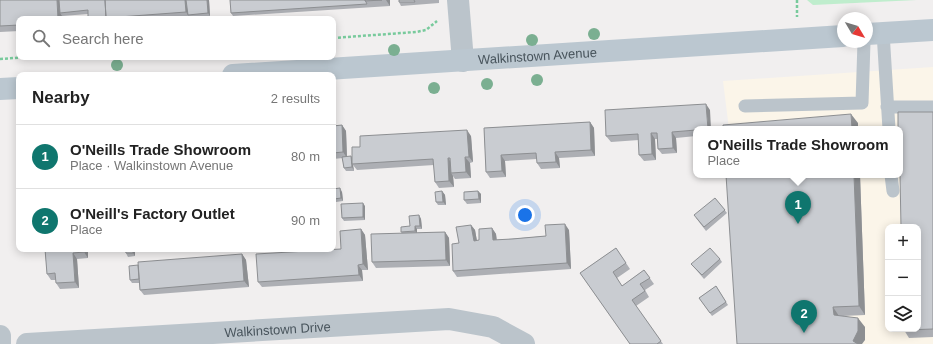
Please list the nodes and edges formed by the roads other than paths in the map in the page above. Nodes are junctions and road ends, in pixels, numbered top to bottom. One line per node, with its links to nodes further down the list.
1 (458, 0): 7 (street)
2 (933, 30): 4 (main road)
3 (837, 36): 7 (main road, Walkinstown Avenue)
4 (873, 36)
5 (873, 45): 12 (lane)
6 (869, 48): 11 (lane)
7 (463, 61): 8 (main road, Walkinstown Avenue)
8 (282, 72)
9 (16, 88): 10 (main road)
10 (0, 89)
11 (745, 106)
12 (887, 107): 13 (lane); 14 (lane)
13 (933, 107)
14 (888, 126)
15 (892, 178): 16 (lane)
16 (892, 191)
17 (0, 336): 19 (street)
18 (55, 343): 20 (street, Walkinstown Drive); 21 (street, Walkinstown Drive)
19 (0, 344)
20 (27, 344)
21 (524, 344)

